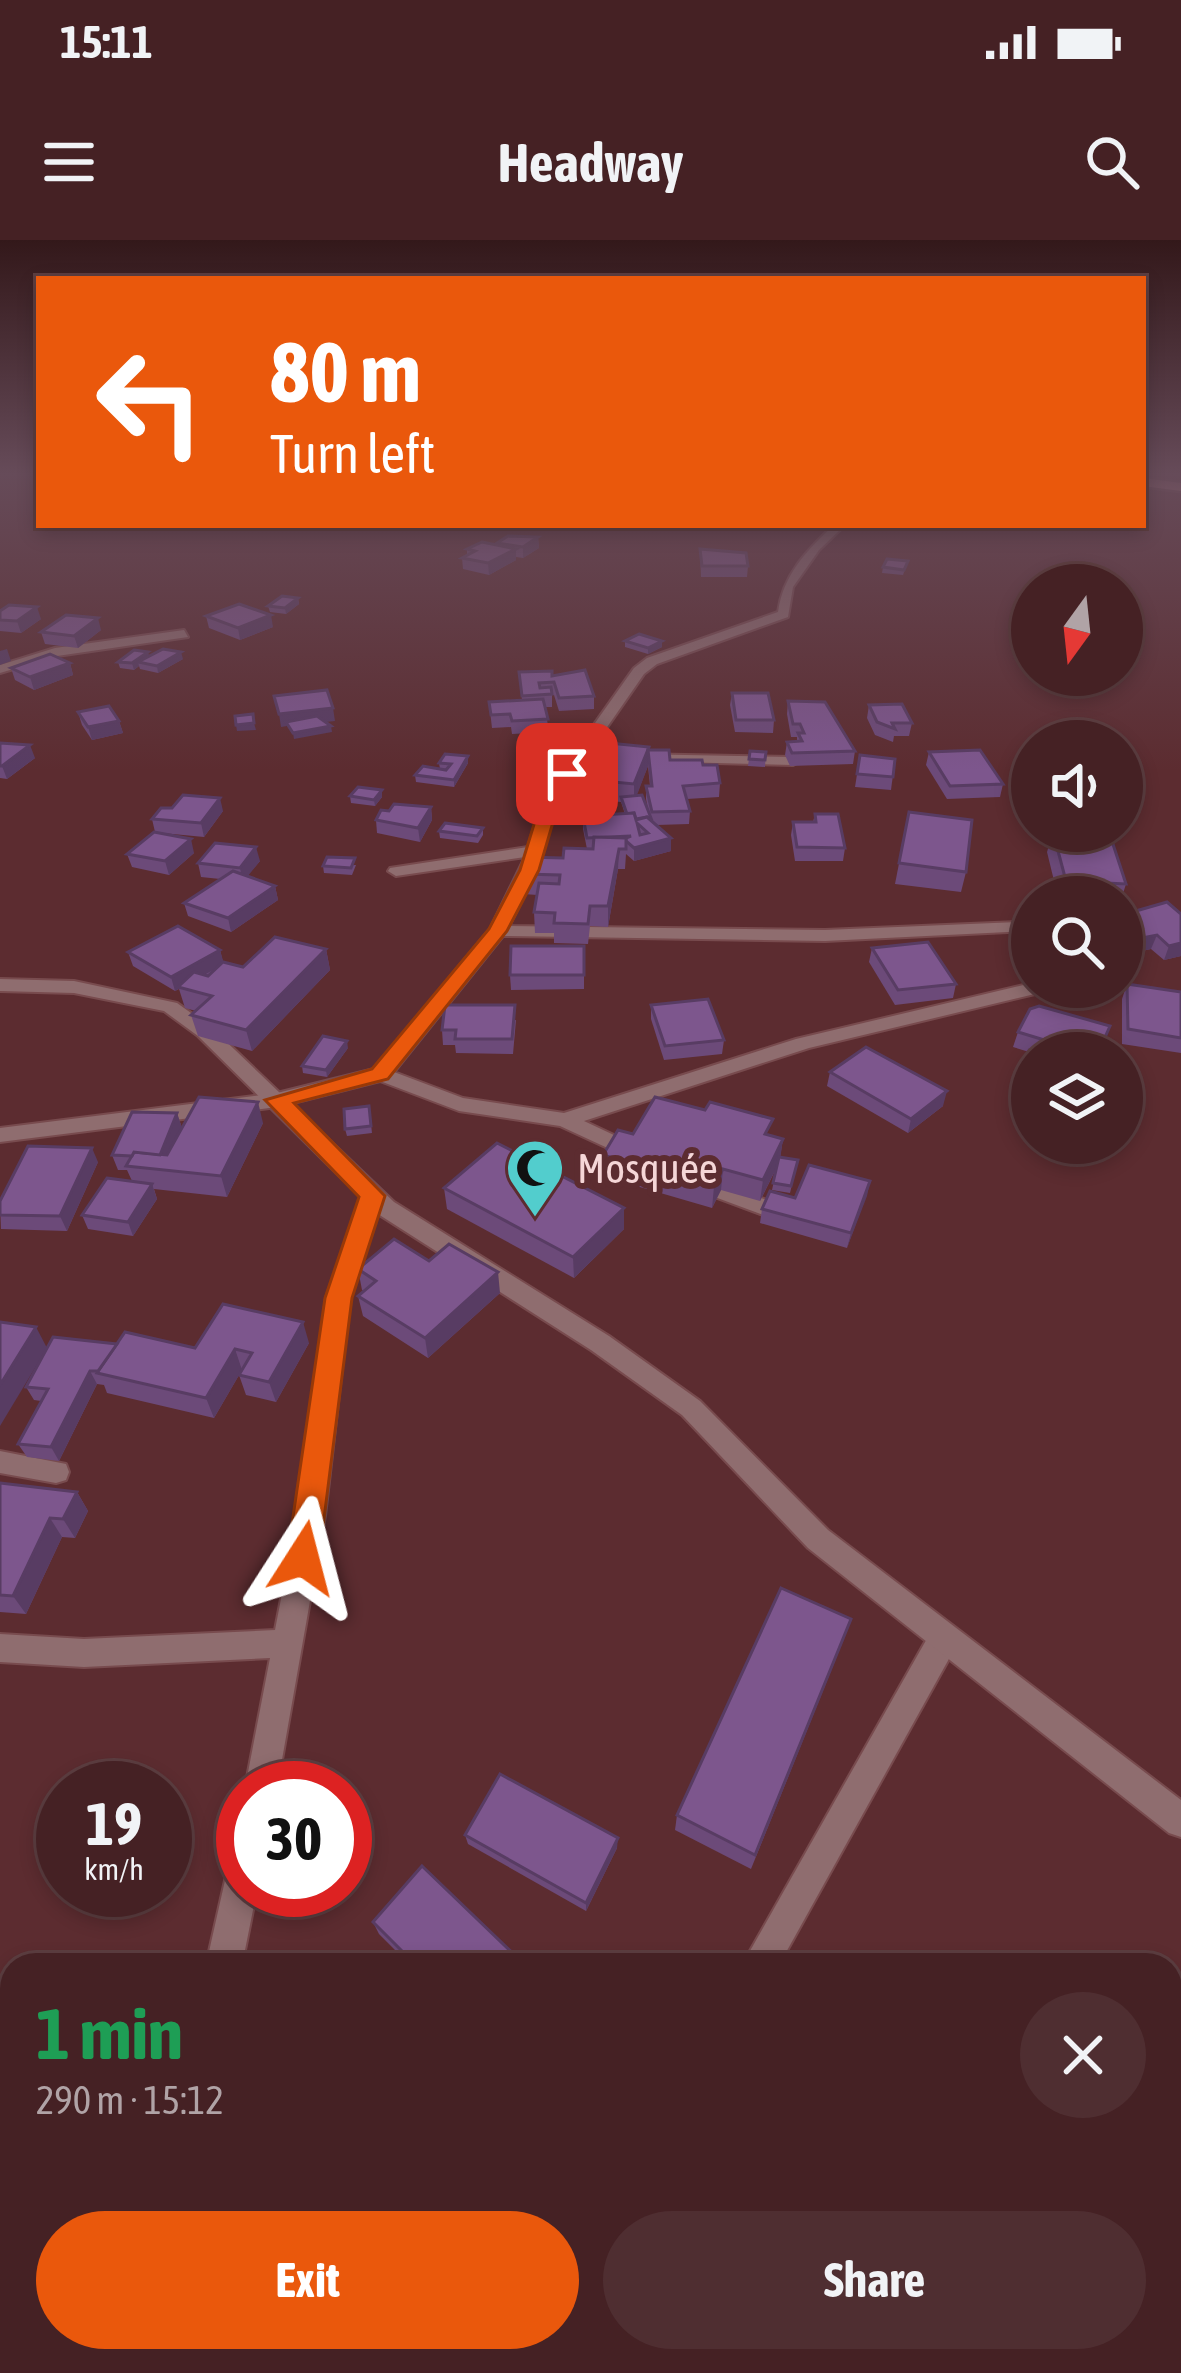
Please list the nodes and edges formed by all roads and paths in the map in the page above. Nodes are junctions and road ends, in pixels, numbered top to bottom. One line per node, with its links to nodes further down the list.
1 (798, 572): 6 (street)
2 (184, 634): 3 (street)
3 (0, 669)
4 (621, 756): 5 (street)
5 (793, 761)
6 (535, 850): 7 (street); 9 (street)
7 (395, 871)
8 (1011, 928): 9 (street)
9 (497, 931): 12 (street)
10 (0, 986): 13 (street)
11 (1011, 993): 14 (street)
12 (380, 1074): 13 (street); 14 (street)
13 (277, 1100): 15 (street); 16 (street)
14 (565, 1120): 17 (street)
15 (0, 1135)
16 (373, 1196): 20 (street); 21 (street)
17 (823, 1226)
18 (0, 1462): 19 (street)
19 (56, 1472)
20 (944, 1638): 24 (street); 27 (street)
21 (288, 1642): 22 (street); 23 (street)
22 (0, 1648)
23 (266, 1761)
24 (1181, 1821)
25 (234, 1917): 26 (street)
26 (227, 1953)
27 (767, 1953)

